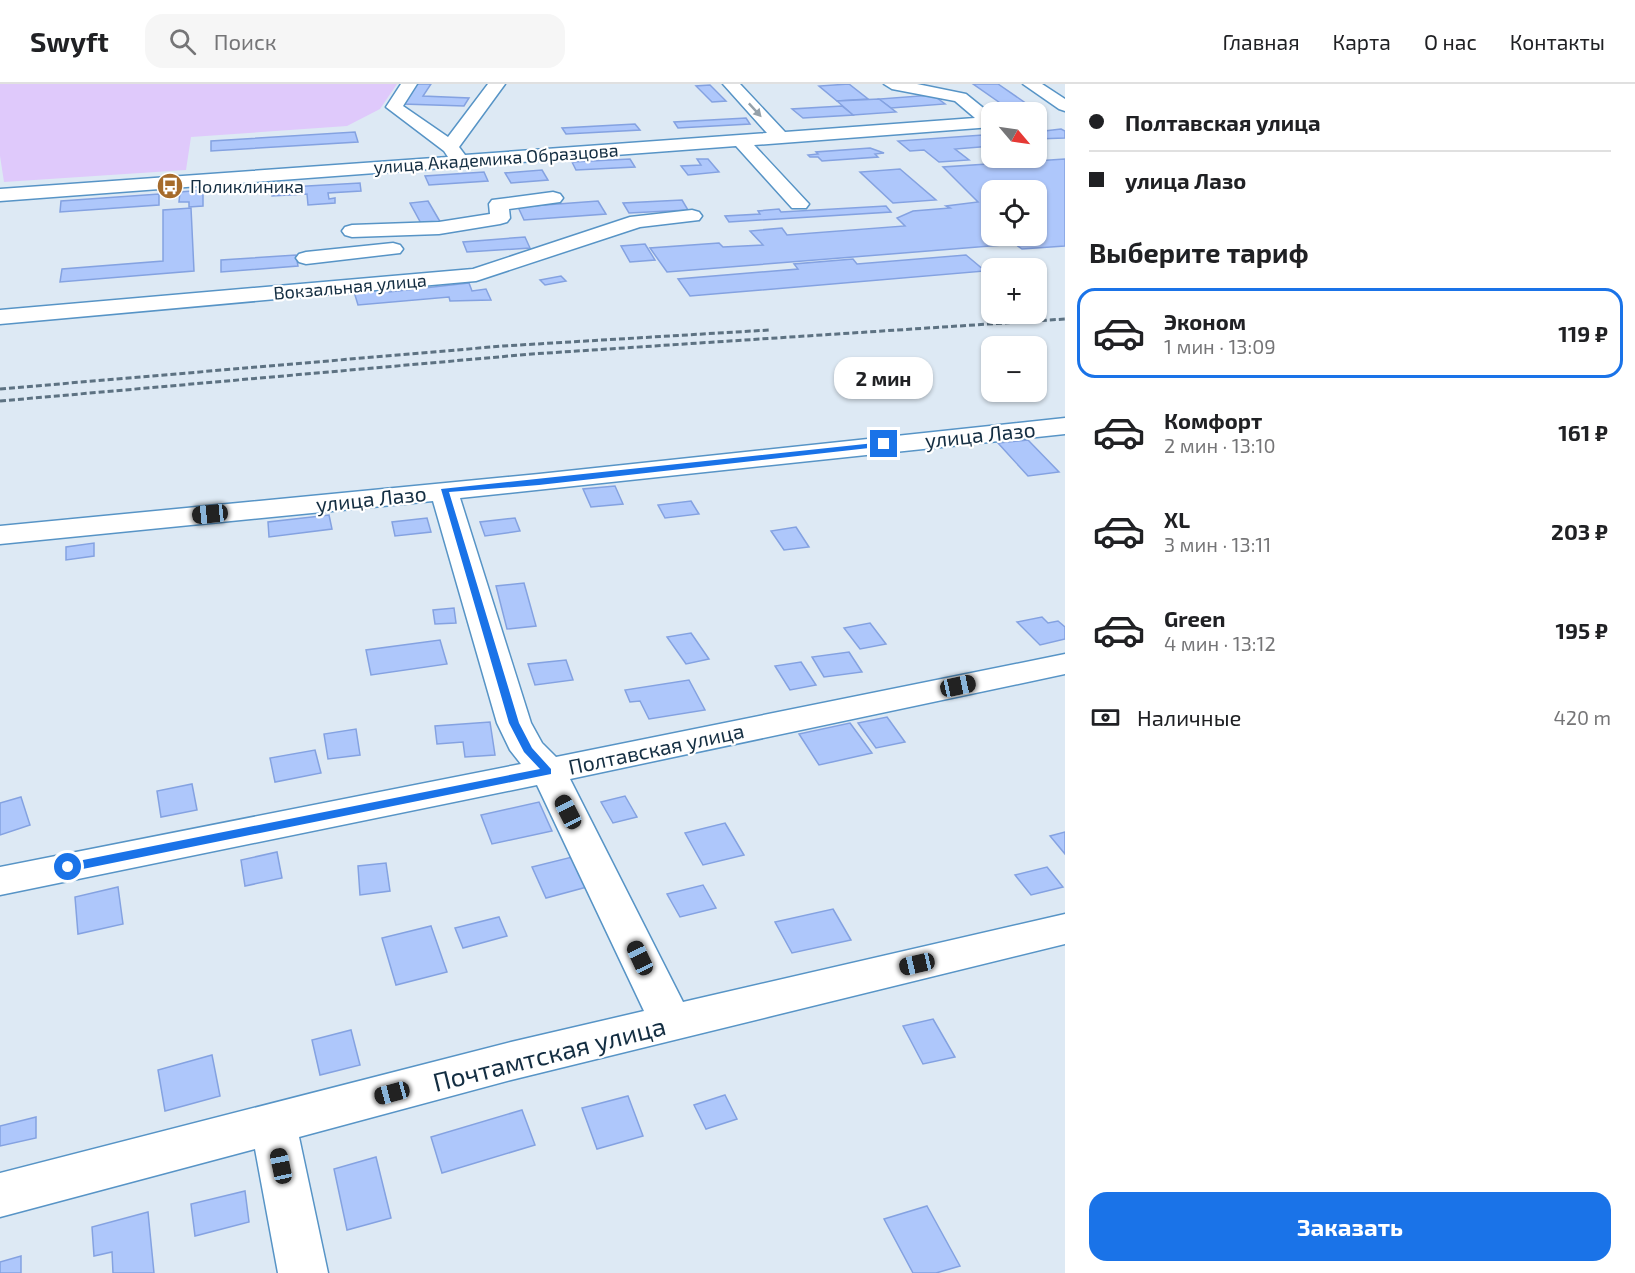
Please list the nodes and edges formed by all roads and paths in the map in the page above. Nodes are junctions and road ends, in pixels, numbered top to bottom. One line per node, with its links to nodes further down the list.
1 (409, 84): 13 (street)
2 (497, 84): 13 (street)
3 (731, 84): 11 (street, one-way to 11)
4 (892, 84): 8 (street)
5 (961, 84): 7 (street)
6 (1030, 84): 9 (street)
7 (981, 105)
8 (981, 111)
9 (1062, 114)
10 (981, 120): 11 (street, улица Академика Образцова)
11 (780, 137): 12 (street, улица Академика Образцова)
12 (740, 140): 13 (street, улица Академика Образцова); 16 (street)
13 (455, 154): 14 (street, улица Академика Образцова)
14 (0, 195)
15 (553, 198): 18 (street)
16 (799, 204)
17 (692, 216): 22 (street, Вокзальная улица)
18 (439, 228): 19 (street); 21 (street)
19 (352, 231)
20 (451, 255): 22 (street)
21 (306, 258)
22 (460, 276): 23 (street, Вокзальная улица)
23 (0, 317)
24 (1065, 426): 25 (street, улица Лазо)
25 (444, 490): 26 (street, улица Лазо); 28 (street)
26 (0, 535)
27 (1065, 664): 28 (street, Полтавская улица)
28 (548, 771): 29 (street, Полтавская улица); 31 (street)
29 (0, 881)
30 (1060, 937): 31 (street, Почтамтская улица)
31 (671, 1022): 32 (street, Почтамтская улица)
32 (273, 1124): 33 (street, Почтамтская улица); 34 (street)
33 (0, 1195)
34 (303, 1273)

